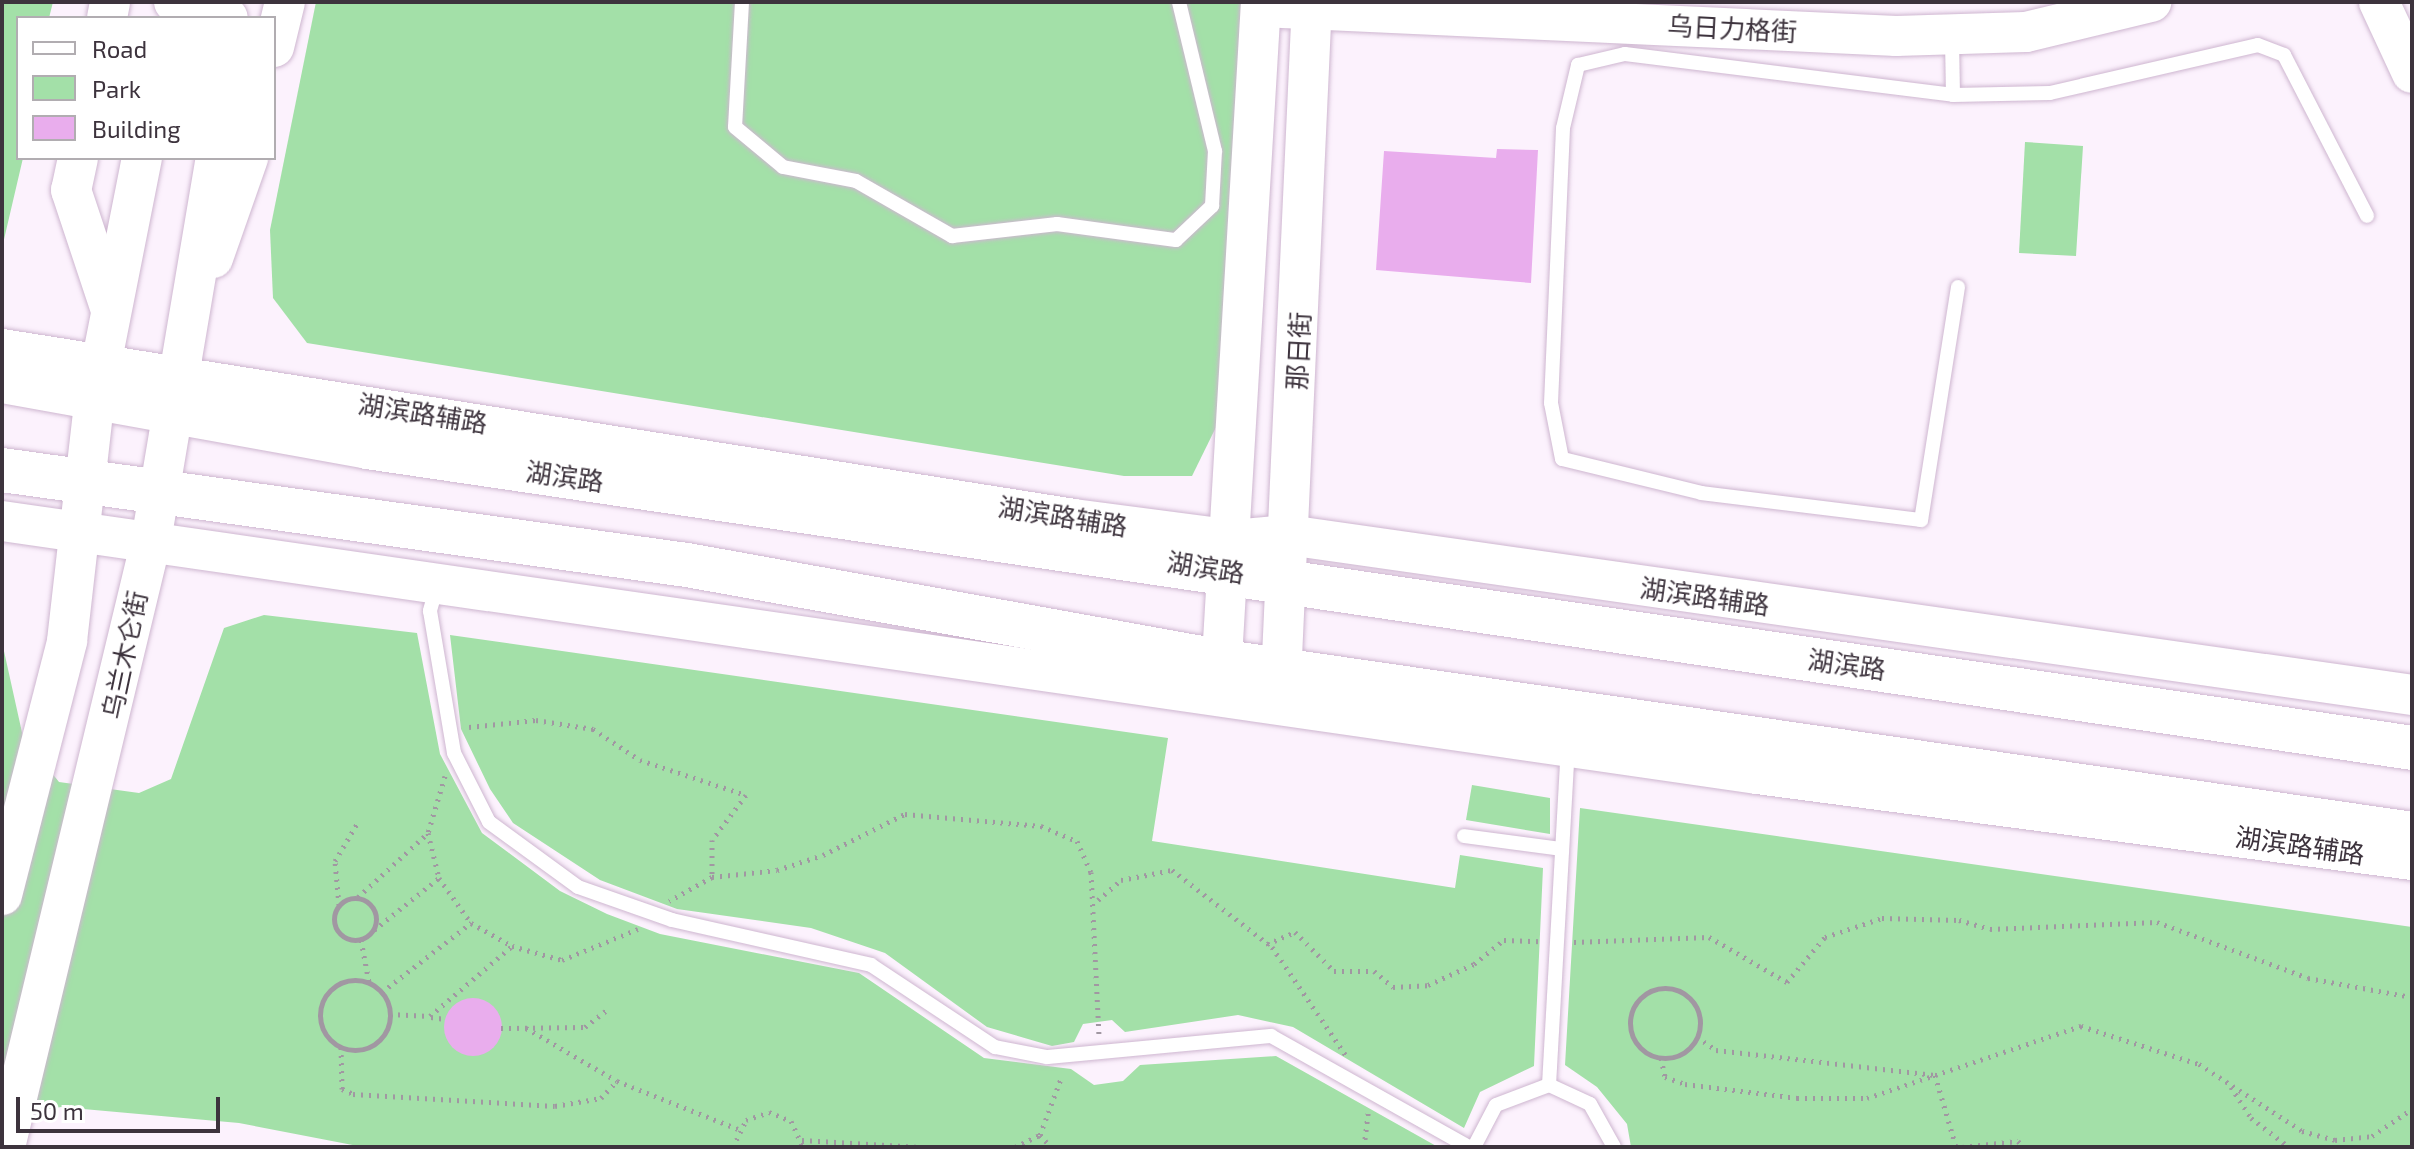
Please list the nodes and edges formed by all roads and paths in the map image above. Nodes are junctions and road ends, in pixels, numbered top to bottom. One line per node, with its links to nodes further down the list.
1 (742, 2): 2 (lane)
2 (1179, 2)
3 (2151, 2): 9 (street, 乌日力格街)
4 (2379, 2): 10 (street)
5 (1261, 4): 7 (street, 乌日力格街); 31 (street)
6 (176, 6): 8 (street)
7 (1312, 6): 9 (street, 乌日力格街); 29 (street, 那日街)
8 (219, 16)
9 (1952, 34): 11 (lane)
10 (2412, 73)
11 (1953, 95): 16 (lane); 17 (lane)
12 (78, 160): 19 (street)
13 (142, 160): 19 (street)
14 (216, 160): 18 (street, 乌兰木仑街)
15 (248, 160): 18 (street)
16 (2367, 216)
17 (1958, 287)
18 (194, 298): 23 (street, 乌兰木仑街)
19 (110, 307): 21 (street)
20 (2, 349): 21 (street)
21 (98, 378): 22 (main road, 湖滨路); 23 (main road, 湖滨路); 25 (street)
22 (2, 381)
23 (181, 392): 26 (street, 乌兰木仑街); 31 (main road, 湖滨路)
24 (2, 470): 25 (main road)
25 (87, 481): 26 (main road); 28 (street)
26 (162, 489): 30 (street, 乌兰木仑街); 34 (main road)
27 (2, 521): 28 (street)
28 (81, 532): 30 (street); 49 (street)
29 (1288, 535): 31 (street, 湖滨路辅路); 32 (street, 那日街); 36 (street, 湖滨路辅路)
30 (151, 541): 33 (street); 83 (street, 乌兰木仑街)
31 (1233, 555): 32 (main road, 湖滨路); 34 (street)
32 (1285, 581): 35 (street, 那日街); 39 (main road, 湖滨路)
33 (439, 582): 34 (street); 37 (lane)
34 (1219, 677): 35 (main road)
35 (1280, 685): 38 (street, 湖滨路辅路); 43 (main road)
36 (2412, 695)
37 (450, 730): 40 (lane); 47 (path)
38 (1568, 744): 45 (lane); 46 (street, 湖滨路辅路)
39 (2412, 748)
40 (454, 753): 42 (path); 53 (lane)
41 (357, 824): 52 (path)
42 (428, 833): 48 (path); 50 (path)
43 (2412, 834)
44 (1464, 836): 45 (lane)
45 (1561, 849): 57 (lane)
46 (2412, 860)
47 (712, 877): 51 (path); 53 (path)
48 (439, 878): 54 (path); 55 (path)
49 (2, 895)
50 (357, 898): 52 (path); 55 (path)
51 (1098, 900): 58 (path); 71 (path)
52 (339, 905): 56 (path)
53 (653, 913): 59 (path); 72 (lane)
54 (471, 923): 59 (path); 61 (path)
55 (373, 931): 56 (path)
56 (361, 940): 60 (path)
57 (1557, 941): 58 (path); 62 (path); 77 (lane)
58 (1267, 944): 78 (path)
59 (512, 946): 65 (path)
60 (369, 982): 61 (path); 70 (path)
61 (382, 992): 64 (path)
62 (2412, 997)
63 (609, 1008): 68 (path)
64 (390, 1014): 65 (path); 70 (path)
65 (430, 1016): 66 (path)
66 (445, 1019)
67 (501, 1028): 68 (path)
68 (526, 1028): 75 (path)
69 (1697, 1037): 73 (path); 73 (path); 74 (path)
70 (341, 1047): 75 (path)
71 (1099, 1052): 72 (lane); 78 (lane)
72 (1066, 1055): 81 (path)
73 (1661, 1058): 74 (path)
74 (1935, 1075): 76 (path); 91 (path)
75 (617, 1081): 80 (path)
76 (2228, 1083): 79 (path); 93 (path)
77 (1549, 1085): 89 (lane); 90 (lane)
78 (1364, 1086): 88 (path); 89 (lane)
79 (2412, 1109)
80 (738, 1129): 82 (path); 84 (path)
81 (1040, 1135): 86 (path); 87 (path)
82 (802, 1144): 85 (path)
83 (5, 1147)
84 (733, 1147)
85 (921, 1147)
86 (1015, 1147)
87 (1051, 1147)
88 (1364, 1147)
89 (1472, 1147)
90 (1614, 1147)
91 (1959, 1147): 92 (path)
92 (2024, 1147)
93 (2289, 1147)

